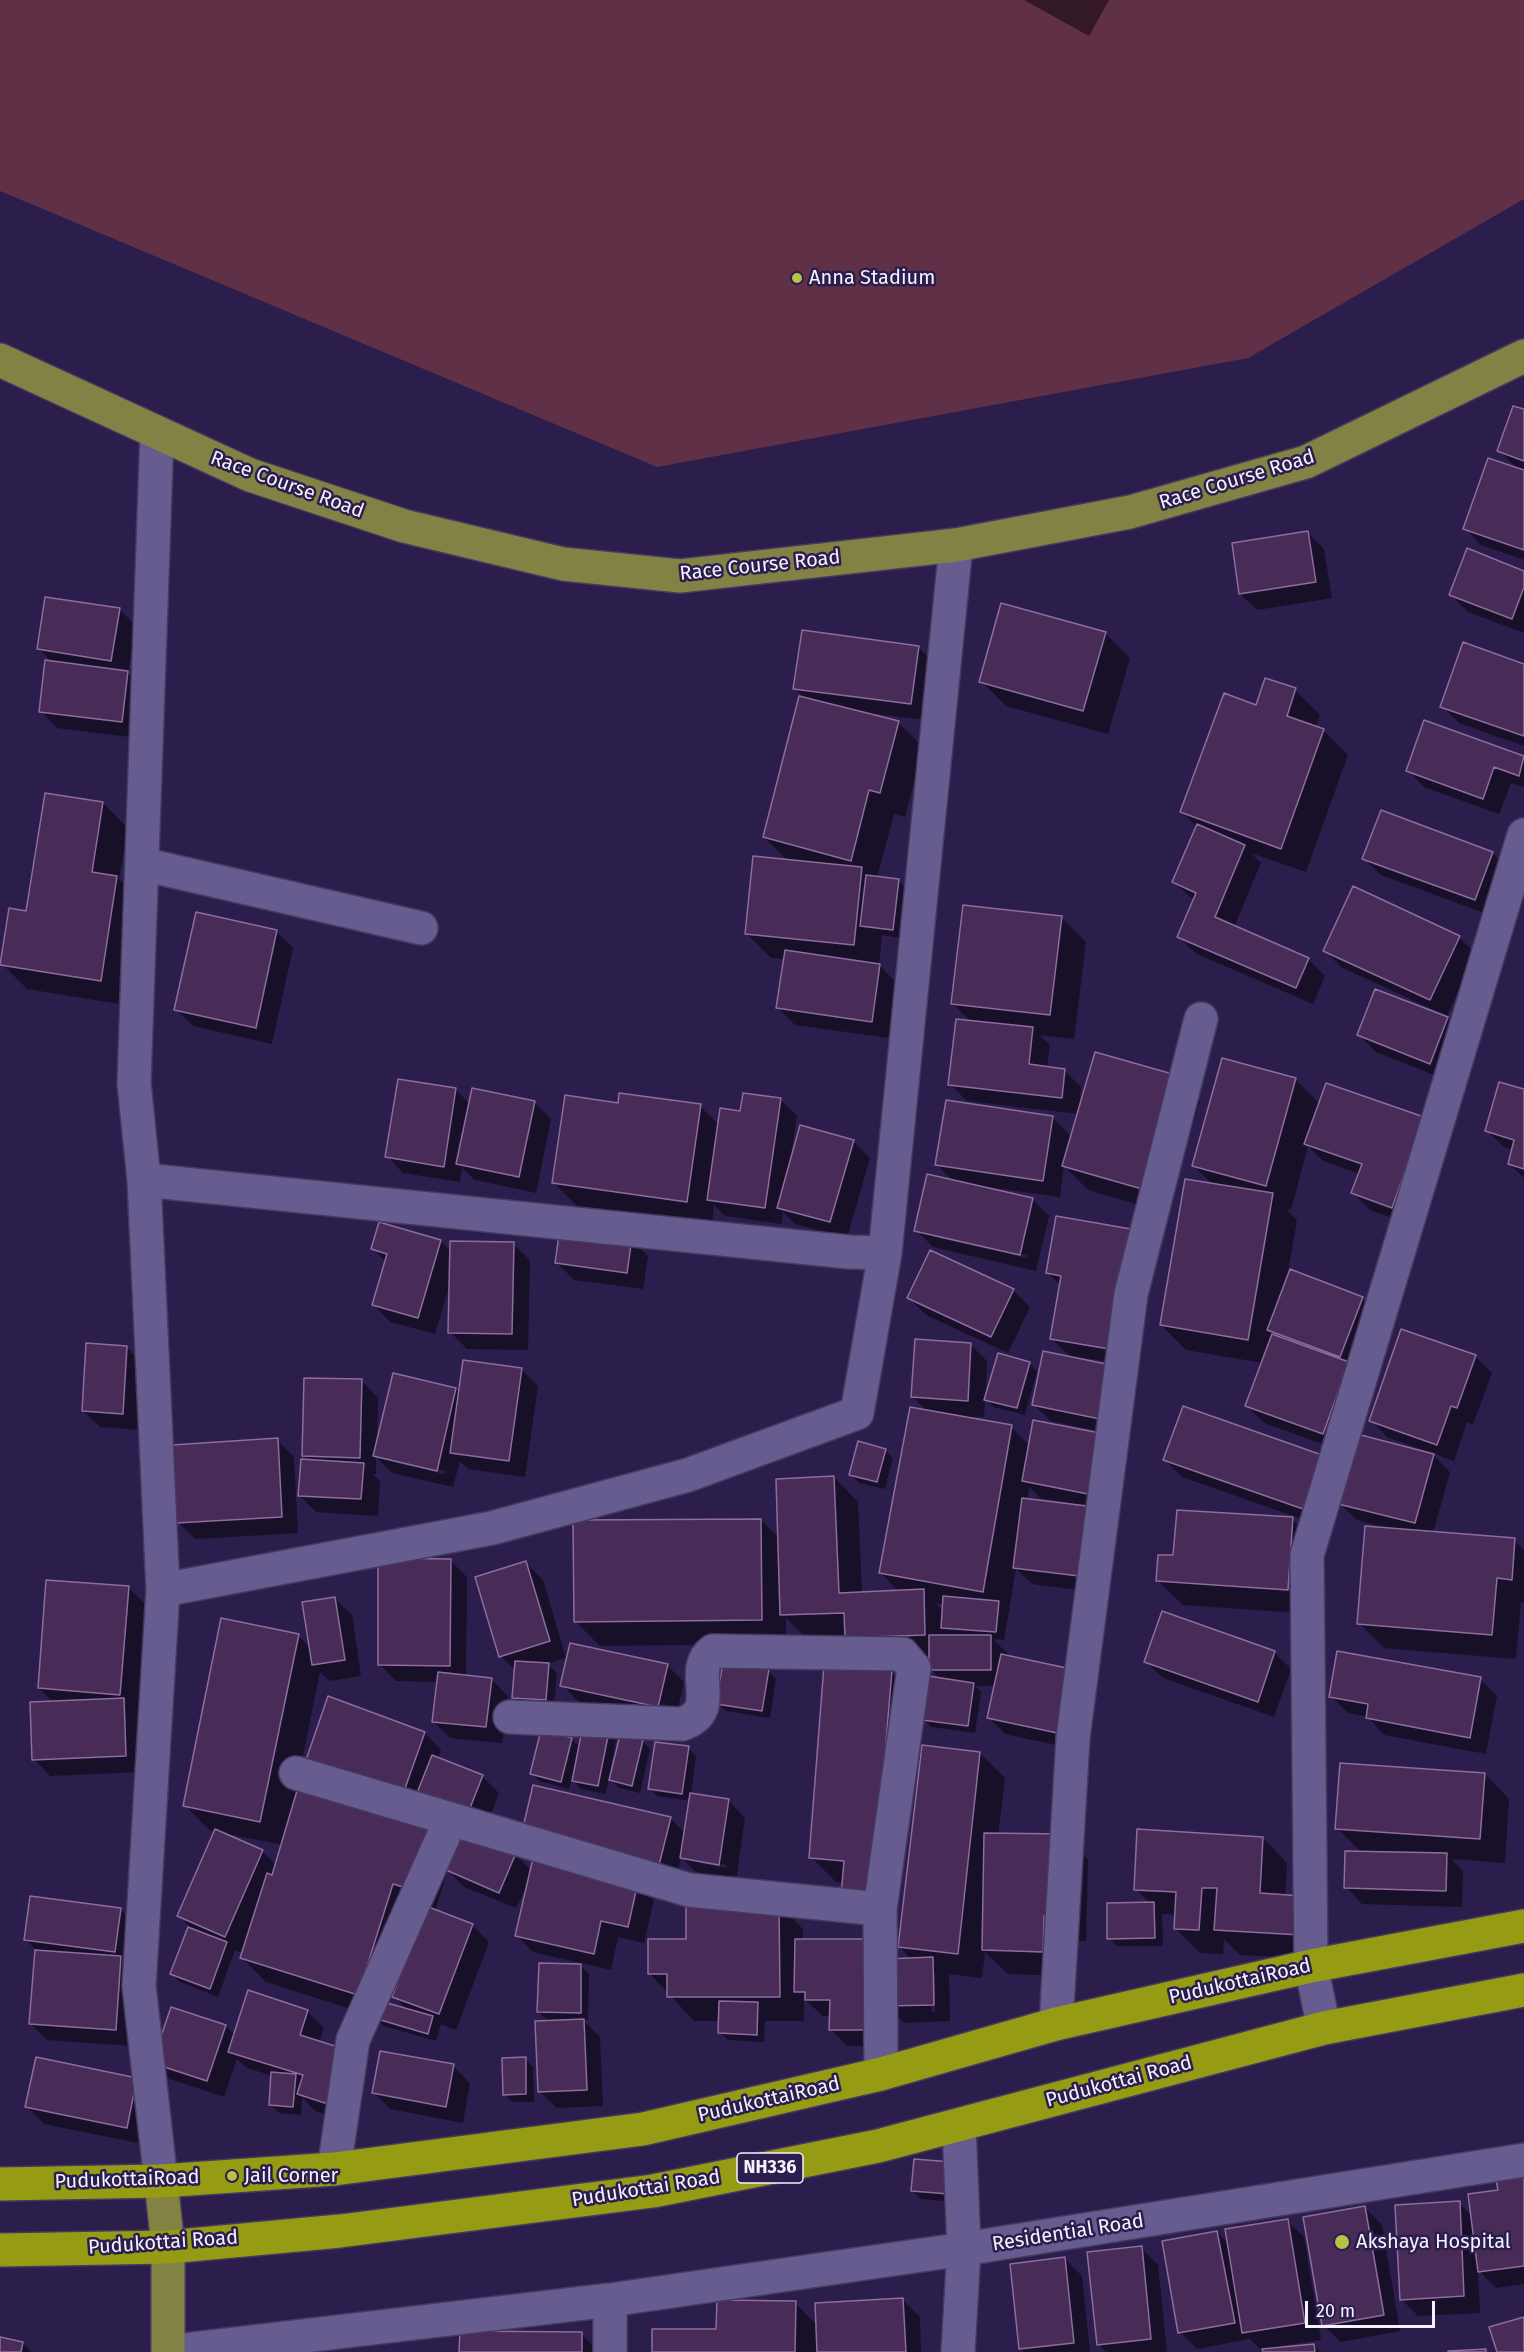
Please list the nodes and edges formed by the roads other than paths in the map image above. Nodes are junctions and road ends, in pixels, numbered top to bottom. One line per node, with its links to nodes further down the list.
1 (1524, 356): 4 (main road, Race Course Road)
2 (0, 360): 3 (main road, Race Course Road)
3 (157, 433): 4 (main road, Race Course Road); 6 (street)
4 (956, 545): 10 (street)
5 (1524, 834): 17 (street)
6 (142, 864): 7 (street); 9 (street)
7 (421, 928)
8 (1201, 1019): 19 (street)
9 (144, 1180): 10 (street); 11 (street)
10 (885, 1253): 11 (street)
11 (163, 1590): 25 (street)
12 (510, 1717): 15 (street)
13 (296, 1773): 14 (street)
14 (451, 1819): 15 (street); 24 (street)
15 (880, 1909): 21 (street)
16 (1524, 1926): 17 (highway, PudukottaiRoad)
17 (1311, 1966): 19 (highway, PudukottaiRoad); 20 (street)
18 (1524, 1990): 20 (highway, Pudukottai Road / NH336)
19 (1056, 2024): 21 (highway, PudukottaiRoad)
20 (1324, 2028): 22 (highway, Pudukottai Road / NH336)
21 (880, 2074): 24 (highway, PudukottaiRoad)
22 (959, 2125): 27 (highway, Pudukottai Road / NH336); 28 (street)
23 (1524, 2160): 28 (street, Residential Road)
24 (334, 2169): 25 (highway, PudukottaiRoad)
25 (160, 2181): 26 (highway, PudukottaiRoad); 27 (main road)
26 (0, 2184)
27 (168, 2247): 29 (highway, Pudukottai Road / NH336); 31 (main road)
28 (964, 2249): 30 (street, Residential Road); 33 (street)
29 (0, 2250)
30 (610, 2301): 31 (street, Residential Road); 32 (street)
31 (168, 2352)
32 (610, 2352)
33 (958, 2352)

